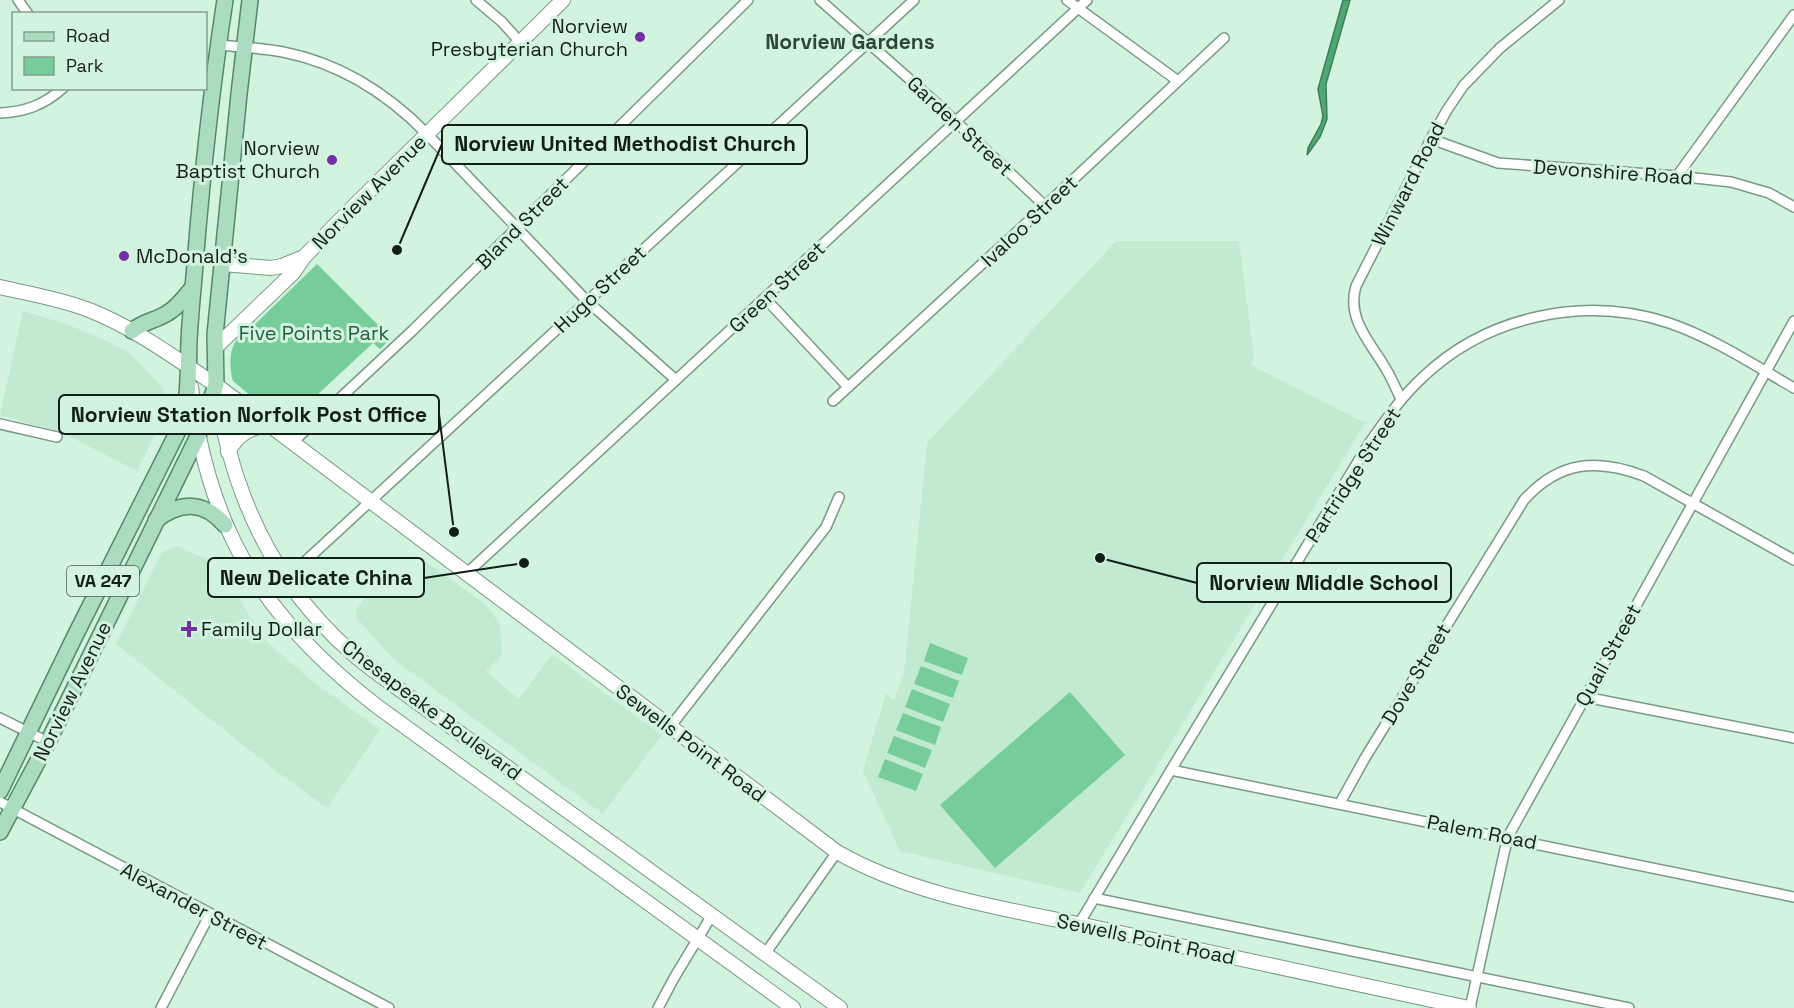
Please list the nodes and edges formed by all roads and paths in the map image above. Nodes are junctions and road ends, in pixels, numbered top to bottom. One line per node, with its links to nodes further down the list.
1 (250, 0): 17 (main road, Chesapeake Boulevard / VA 247)
2 (476, 0): 14 (street)
3 (563, 0): 14 (main road, Norview Avenue)
4 (748, 0): 27 (street, Bland Street)
5 (820, 0): 15 (street, Garden Street)
6 (914, 0): 15 (street, Hugo Street)
7 (1067, 0): 11 (street)
8 (1087, 0): 11 (street, Green Street)
9 (1559, 0): 23 (street, Winward Road)
10 (224, 3): 16 (main road, Chesapeake Boulevard / VA 247)
11 (1078, 8): 18 (street); 21 (street, Green Street)
12 (1794, 15): 24 (street)
13 (1224, 38): 18 (street, Ivaloo Street)
14 (520, 42): 22 (main road, Norview Avenue)
15 (869, 42): 21 (street, Garden Street); 33 (street, Hugo Street)
16 (219, 45): 17 (street); 31 (main road, Chesapeake Boulevard / VA 247)
17 (244, 47): 22 (street); 29 (main road, Chesapeake Boulevard / VA 247)
18 (1178, 81): 25 (street, Ivaloo Street)
19 (60, 90): 20 (street)
20 (0, 113)
21 (957, 122): 25 (street, Garden Street); 32 (street, Green Street)
22 (427, 134): 27 (street); 28 (main road, Norview Avenue)
23 (1431, 139): 24 (street, Devonshire Road); 43 (street, Winward Road)
24 (1677, 176): 26 (street, Devonshire Road)
25 (1045, 206): 41 (street, Ivaloo Street)
26 (1794, 207)
27 (517, 228): 33 (street); 49 (street, Bland Street)
28 (304, 257): 29 (main road, Norview Avenue); 36 (main road, Norview Avenue)
29 (222, 264): 36 (main road, Chesapeake Boulevard / VA 247)
30 (0, 287): 35 (main road, Sewells Point Road)
31 (193, 287): 35 (main road); 37 (main road, Chesapeake Boulevard / VA 247)
32 (765, 298): 39 (street, Green Street); 41 (street)
33 (587, 301): 39 (street); 52 (street, Hugo Street)
34 (1794, 321): 38 (street, Quail Street)
35 (132, 331): 37 (main road, Sewells Point Road)
36 (215, 348): 40 (main road, Chesapeake Boulevard / VA 247)
37 (189, 367): 40 (main road, Sewells Point Road); 47 (main road, Chesapeake Boulevard); 64 (main road, Norview Avenue / VA 247)
38 (1766, 372): 42 (street, Partridge Street); 43 (street, Partridge Street); 53 (street, Quail Street)
39 (676, 380): 57 (street, Green Street)
40 (216, 385): 46 (main road, Sewells Point Road); 47 (main road, Norview Avenue / VA 247); 50 (main road, Chesapeake Boulevard)
41 (847, 386): 44 (street, Ivaloo Street)
42 (1794, 388)
43 (1401, 399): 67 (street, Partridge Street)
44 (833, 401)
45 (0, 424): 48 (street)
46 (268, 424): 49 (main road, Sewells Point Road); 50 (main road)
47 (198, 436): 54 (main road, Norview Avenue / VA 247); 55 (main road, Chesapeake Boulevard)
48 (57, 438)
49 (293, 442): 52 (main road, Sewells Point Road)
50 (228, 452): 58 (main road, Chesapeake Boulevard)
51 (839, 497): 63 (street)
52 (371, 502): 57 (main road, Sewells Point Road); 58 (street, Hugo Street)
53 (1693, 504): 56 (street, Dove Street); 61 (street, Quail Street); 69 (street, Dove Street)
54 (156, 519): 55 (main road); 66 (main road, Norview Avenue / VA 247)
55 (225, 525): 60 (main road, Chesapeake Boulevard)
56 (1794, 560)
57 (466, 574): 63 (main road, Sewells Point Road)
58 (286, 579): 59 (main road, Chesapeake Boulevard)
59 (362, 662): 60 (main road); 77 (main road, Chesapeake Boulevard)
60 (347, 683): 79 (main road, Chesapeake Boulevard)
61 (1585, 697): 65 (street); 72 (street, Quail Street)
62 (0, 718): 64 (street)
63 (670, 727): 73 (main road, Sewells Point Road)
64 (29, 733): 66 (street); 68 (main road, Norview Avenue / VA 247)
65 (1794, 738)
66 (48, 742): 70 (main road, Norview Avenue / VA 247)
67 (1171, 770): 69 (street, Palem Road); 74 (street, Partridge Street)
68 (0, 791)
69 (1340, 803): 72 (street, Palem Road)
70 (6, 805): 71 (main road, Norview Avenue / VA 247); 76 (street, Alexander Street)
71 (0, 832)
72 (1508, 838): 75 (street, Palem Road); 81 (street, Quail Street)
73 (837, 852): 78 (main road, Sewells Point Road); 80 (street)
74 (1094, 897): 78 (street, Partridge Street); 81 (street, Sewells Point Road)
75 (1794, 897)
76 (210, 914): 82 (street); 83 (street, Alexander Street)
77 (711, 915): 79 (street); 80 (main road, Chesapeake Boulevard)
78 (1079, 924): 87 (main road, Sewells Point Road)
79 (698, 938): 84 (street); 85 (main road, Chesapeake Boulevard)
80 (765, 954): 86 (main road, Chesapeake Boulevard)
81 (1477, 977): 87 (street, Quail Street); 88 (street, Sewells Point Road)
82 (161, 1008)
83 (389, 1008)
84 (658, 1008)
85 (793, 1008)
86 (840, 1008)
87 (1470, 1008)
88 (1629, 1008)

